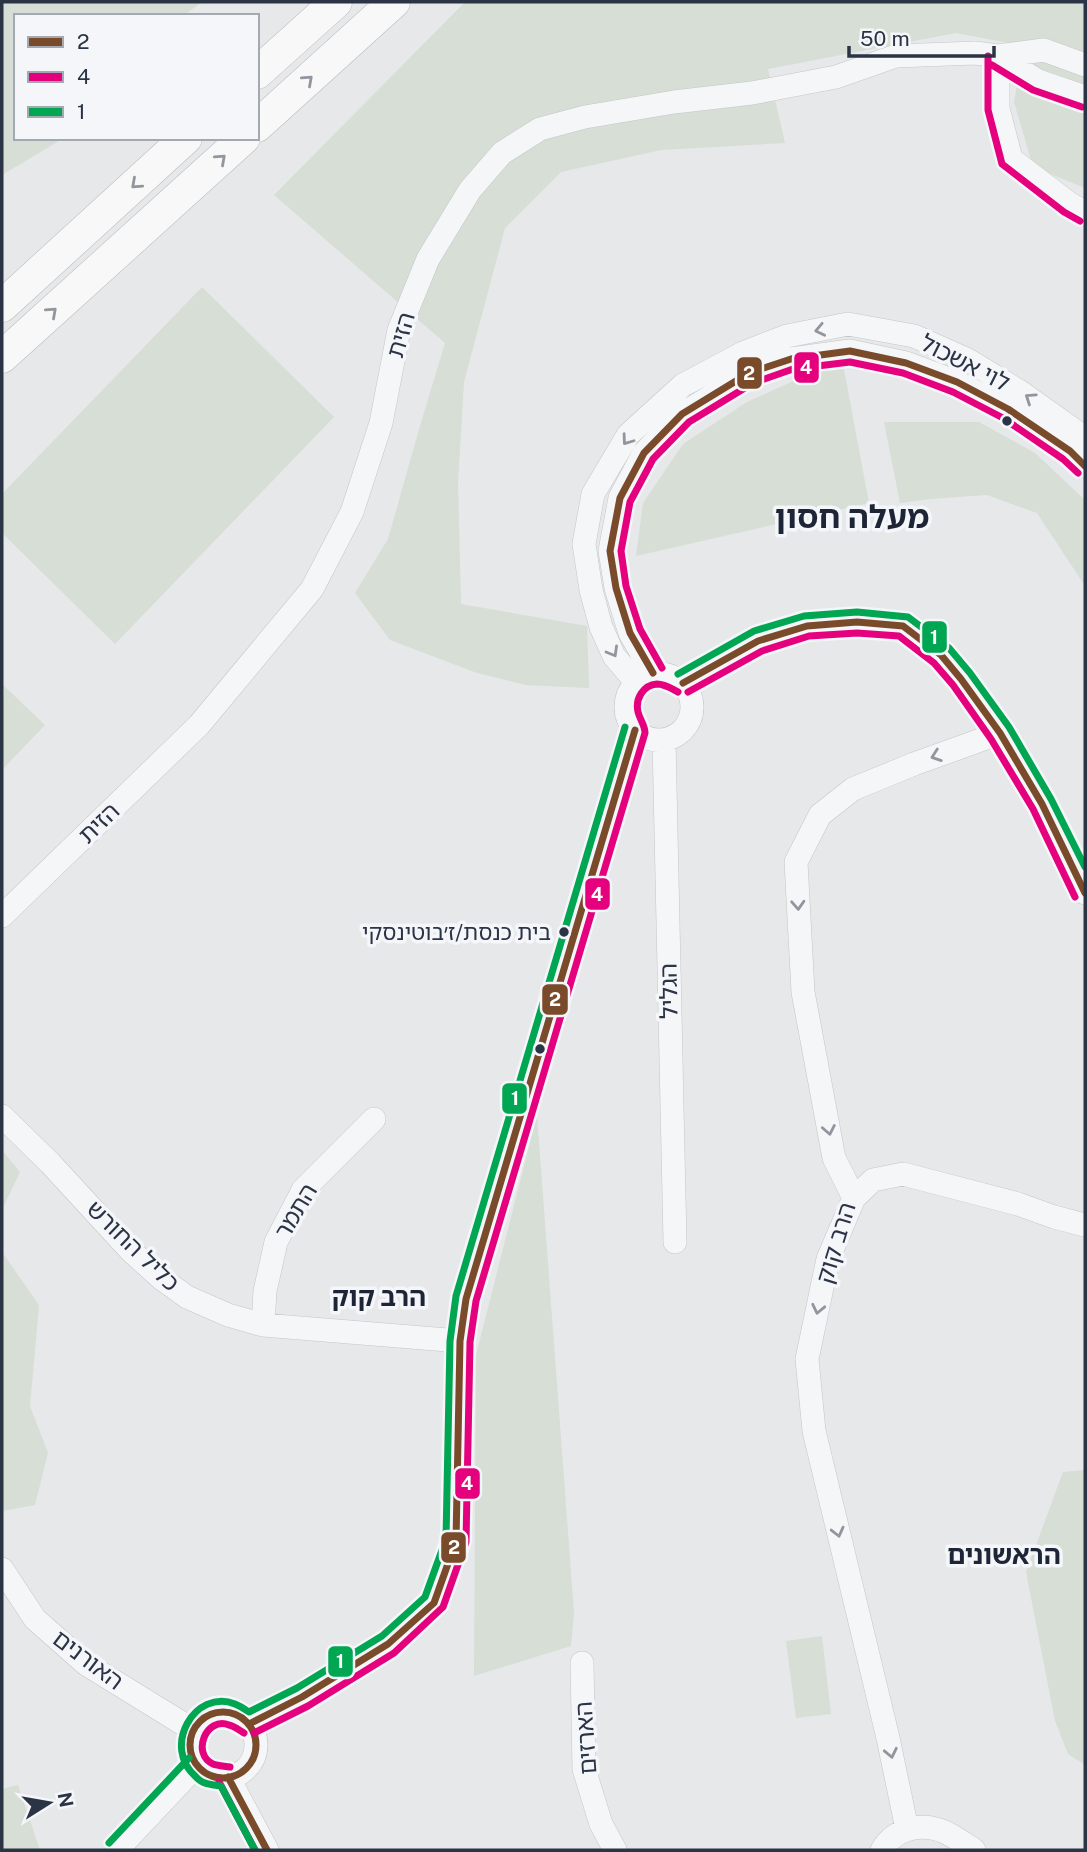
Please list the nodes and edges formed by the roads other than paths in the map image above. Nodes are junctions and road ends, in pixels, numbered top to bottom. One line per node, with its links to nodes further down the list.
1 (336, 2): 5 (highway)
2 (394, 2): 7 (highway, one-way to 2)
3 (998, 55): 4 (street, הזית); 6 (street); 10 (street); 21 (street, הזית)
4 (1085, 65)
5 (259, 72)
6 (1085, 97)
7 (259, 124)
8 (184, 140): 11 (highway, one-way to 11)
9 (242, 140): 12 (highway, one-way to 9)
10 (1085, 212)
11 (2, 306)
12 (2, 357)
13 (1085, 438): 15 (street, לוי אשכול, one-way to 15)
14 (1085, 466): 15 (street, לוי אשכול)
15 (645, 678): 16 (street); 17 (street)
16 (683, 683): 18 (street); 19 (street)
17 (635, 730): 19 (street); 28 (street)
18 (1000, 733): 20 (street); 24 (street, הרב קוק, one-way to 24)
19 (664, 740): 26 (street, הגליל)
20 (1085, 893)
21 (2, 916)
22 (2, 1116): 27 (street, כליל החורש)
23 (374, 1119): 27 (street, התמר)
24 (854, 1198): 25 (street); 35 (street, הרב קוק, one-way to 35)
25 (1085, 1225)
26 (675, 1242)
27 (263, 1325): 28 (street, כליל החורש)
28 (460, 1341): 31 (street)
29 (2, 1569): 32 (street, האורנים)
30 (582, 1663): 38 (street, הארזים)
31 (249, 1724): 32 (street); 34 (street)
32 (193, 1730): 33 (street)
33 (197, 1765): 34 (street); 36 (street)
34 (228, 1777): 37 (street)
35 (907, 1829): 39 (street); 40 (street)
36 (117, 1850)
37 (267, 1850)
38 (615, 1850)
39 (882, 1850)
40 (974, 1850)

